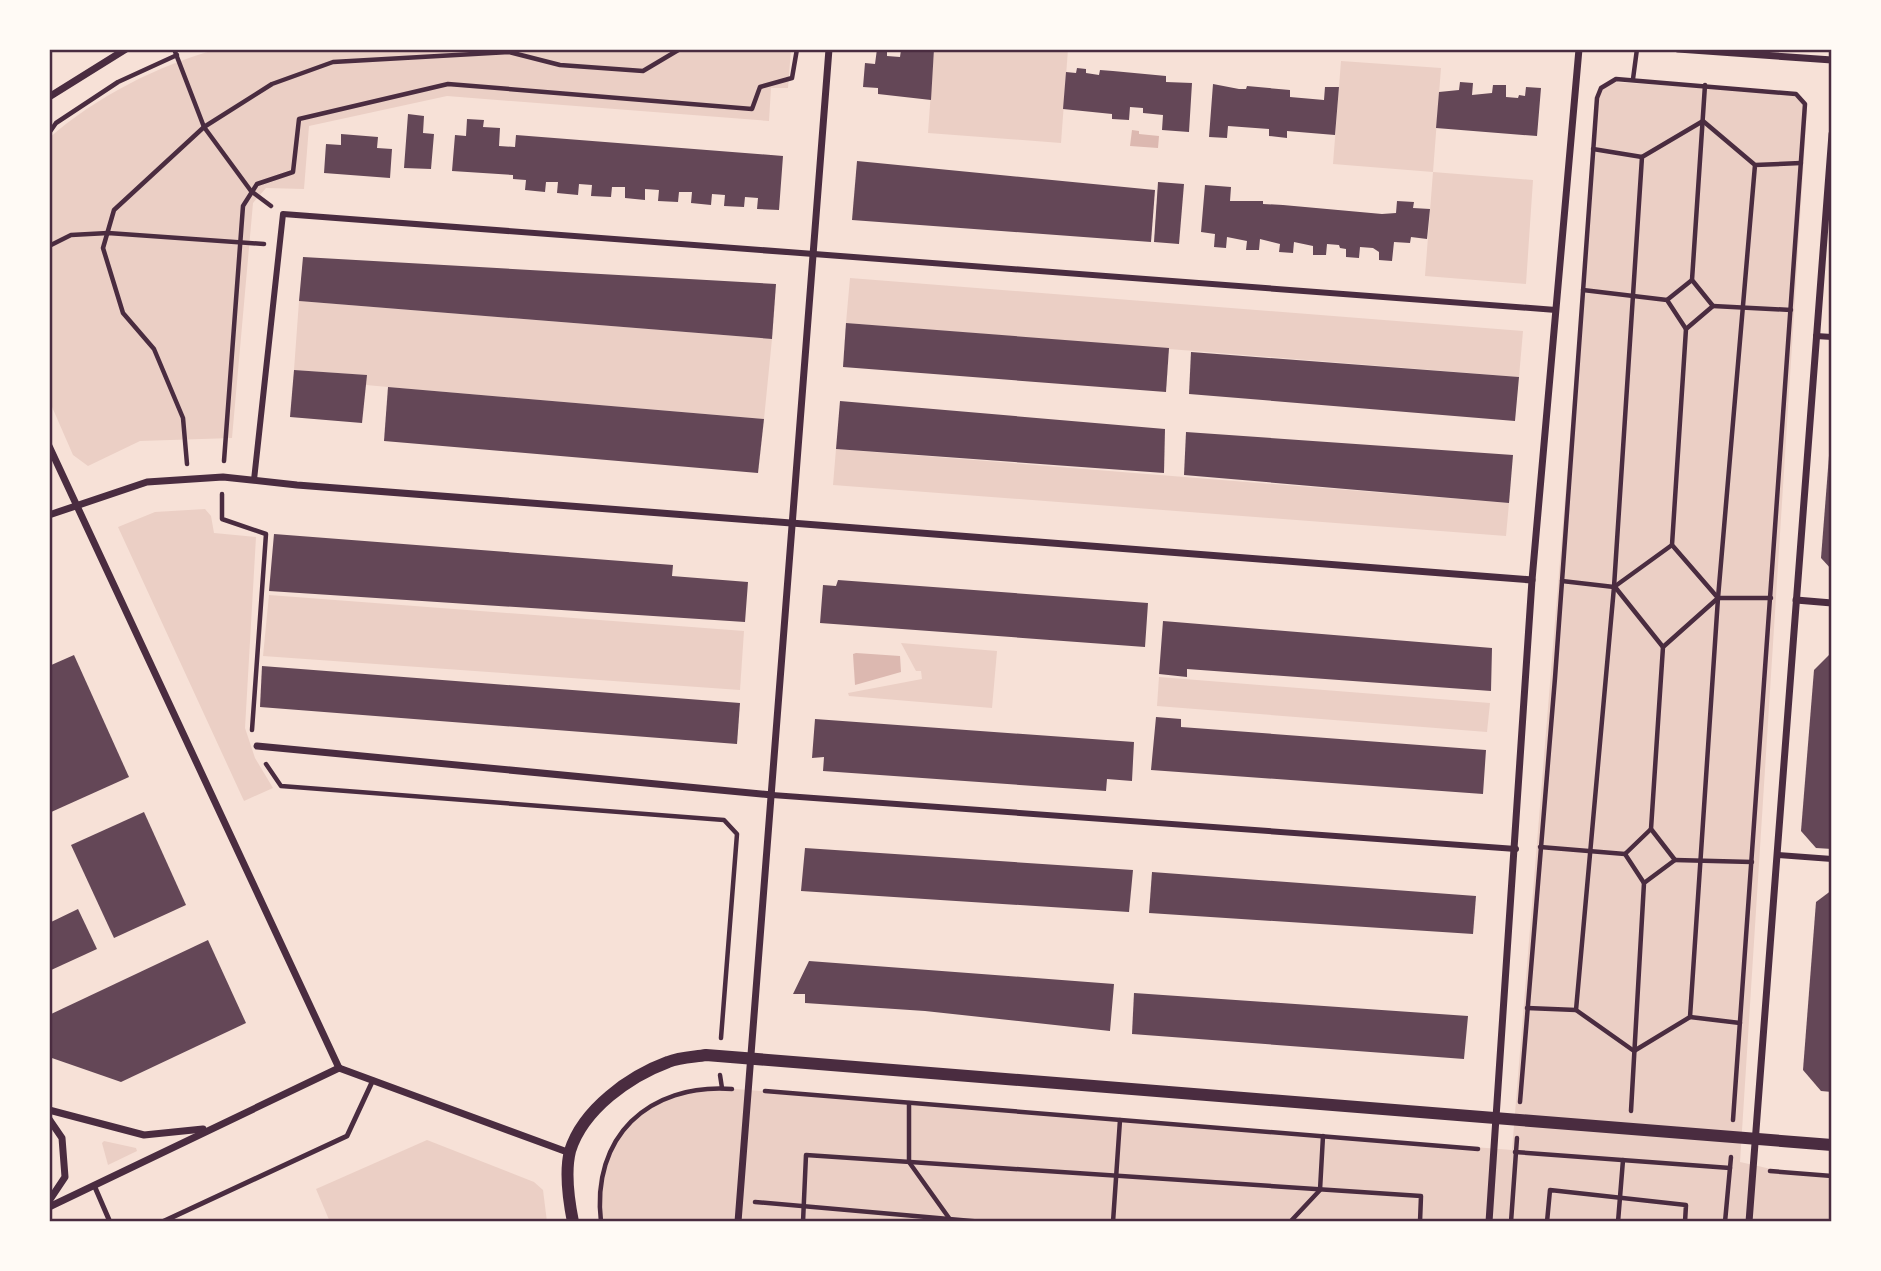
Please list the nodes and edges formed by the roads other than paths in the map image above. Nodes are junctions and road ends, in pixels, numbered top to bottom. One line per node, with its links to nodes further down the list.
1 (126, 49): 6 (street)
2 (829, 49): 8 (street)
3 (1579, 49): 9 (street)
4 (1678, 49): 5 (street)
5 (1832, 60)
6 (49, 97)
7 (1832, 134): 10 (street)
8 (810, 254): 9 (street); 13 (street); 16 (street)
9 (1556, 310): 17 (street)
10 (1816, 336): 11 (street); 18 (street)
11 (1832, 337)
12 (49, 446): 14 (street)
13 (254, 480): 14 (street); 16 (street)
14 (76, 503): 15 (street); 26 (street)
15 (49, 514)
16 (791, 524): 17 (street); 21 (street)
17 (1532, 580): 22 (street)
18 (1796, 600): 19 (street); 23 (street)
19 (1832, 603)
20 (257, 746): 21 (street)
21 (772, 795): 22 (street); 25 (street)
22 (1516, 849): 29 (street)
23 (1778, 855): 24 (street); 32 (street)
24 (1832, 859)
25 (750, 1059): 29 (street); 34 (street); 41 (street)
26 (340, 1068): 27 (street); 31 (street)
27 (373, 1080): 34 (street); 39 (lane)
28 (49, 1110): 31 (street)
29 (1496, 1117): 32 (street); 42 (street)
30 (49, 1119): 36 (street)
31 (211, 1128): 35 (street)
32 (1755, 1139): 33 (street); 43 (street)
33 (1832, 1144)
34 (570, 1153): 40 (street)
35 (94, 1185): 37 (street); 38 (lane)
36 (49, 1201)
37 (49, 1207)
38 (110, 1222)
39 (162, 1222)
40 (573, 1222)
41 (738, 1222)
42 (1489, 1222)
43 (1749, 1222)

